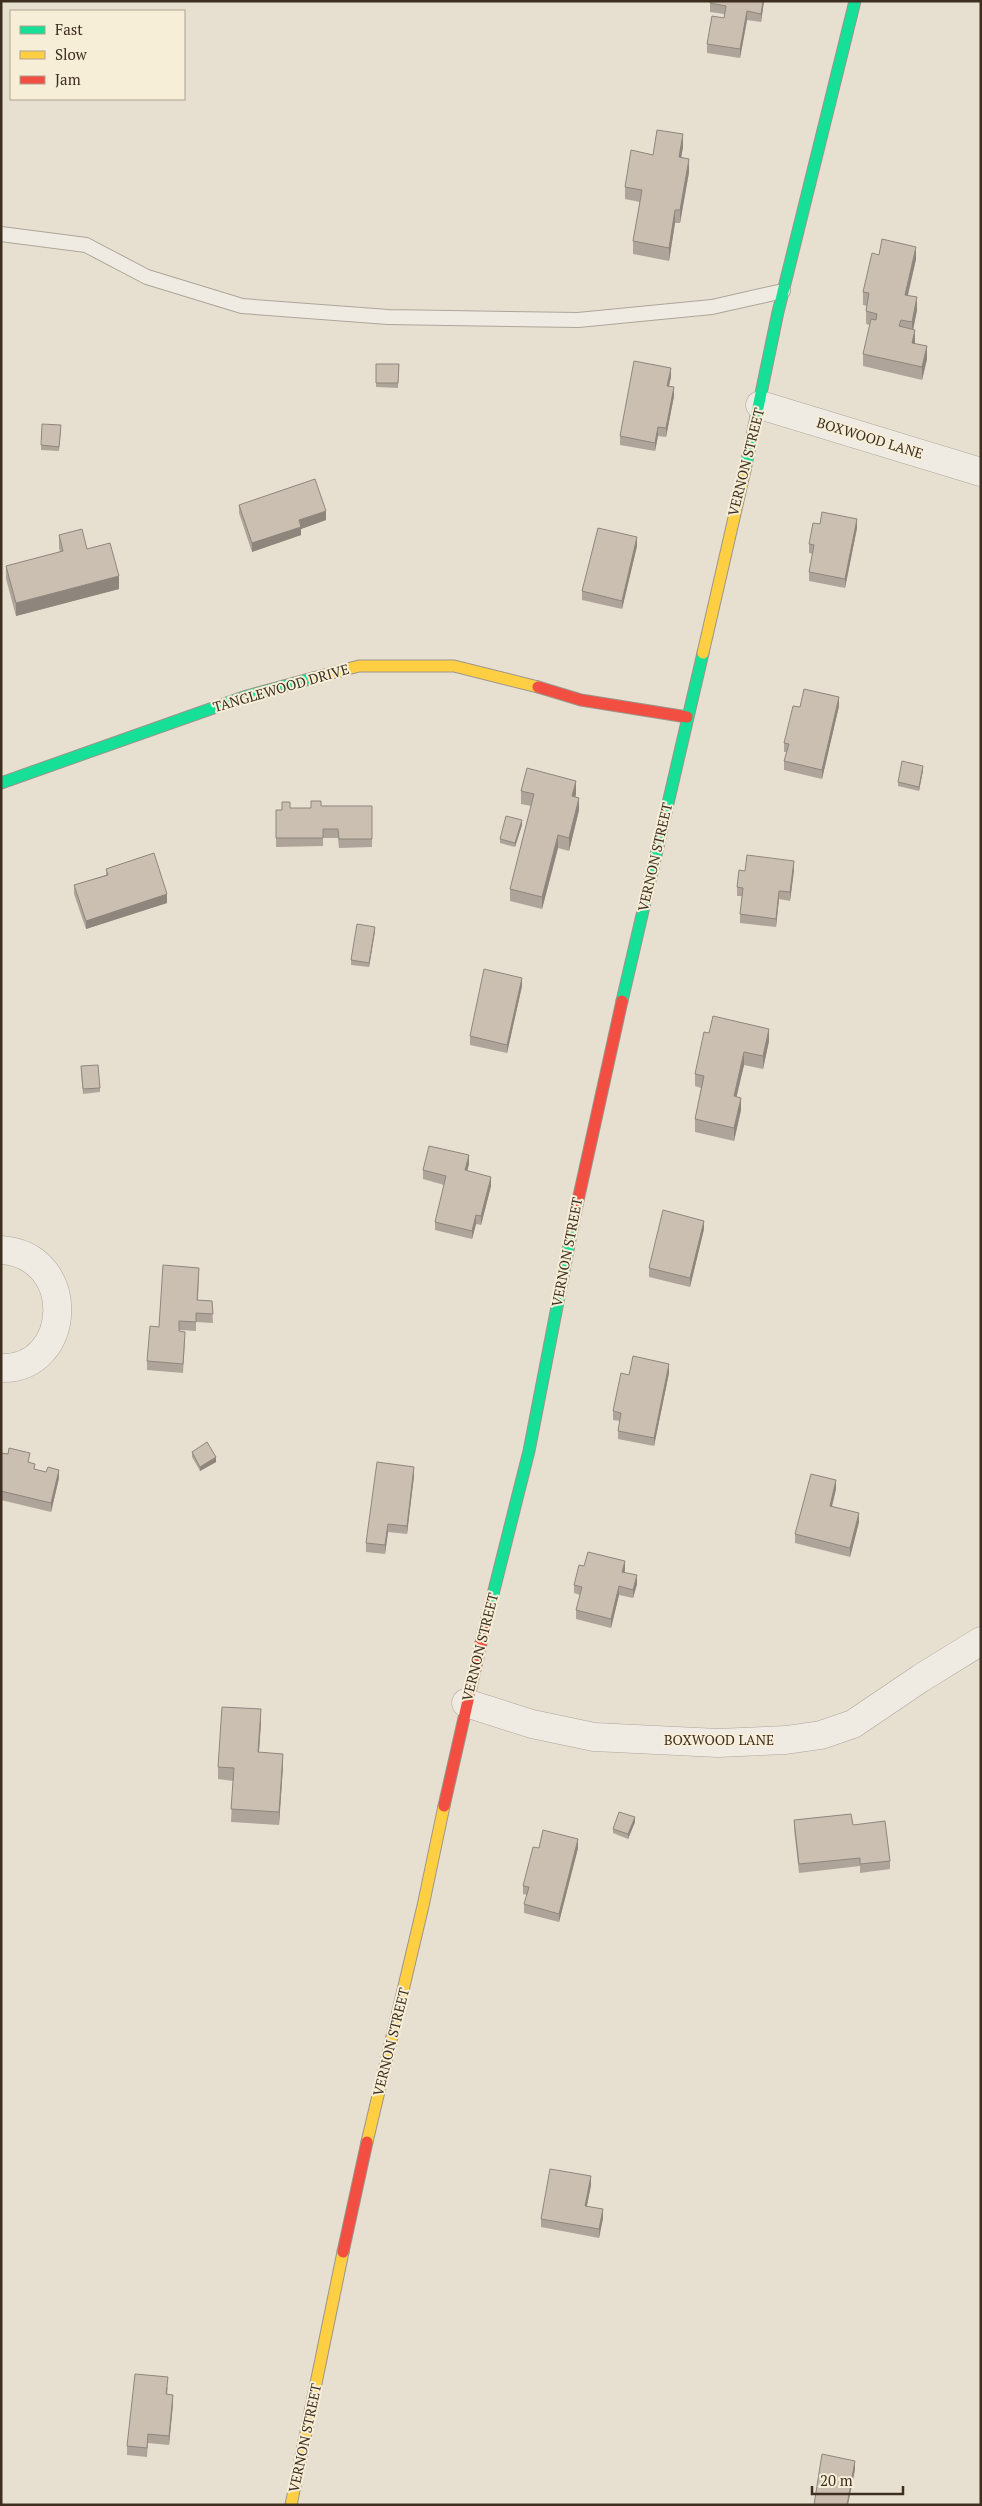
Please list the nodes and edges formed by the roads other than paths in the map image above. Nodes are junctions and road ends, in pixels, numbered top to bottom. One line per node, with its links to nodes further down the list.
1 (855, 1): 3 (main road, VERNON STREET)
2 (1, 234): 3 (lane)
3 (783, 291): 4 (main road, VERNON STREET)
4 (760, 405): 5 (street, BOXWOOD LANE); 6 (main road, VERNON STREET)
5 (981, 472)
6 (687, 717): 7 (main road, TANGLEWOOD DRIVE); 11 (main road, VERNON STREET)
7 (1, 783)
8 (1, 1250): 9 (street)
9 (1, 1368)
10 (981, 1641): 11 (street, BOXWOOD LANE)
11 (466, 1703): 12 (main road, VERNON STREET)
12 (291, 2505)

